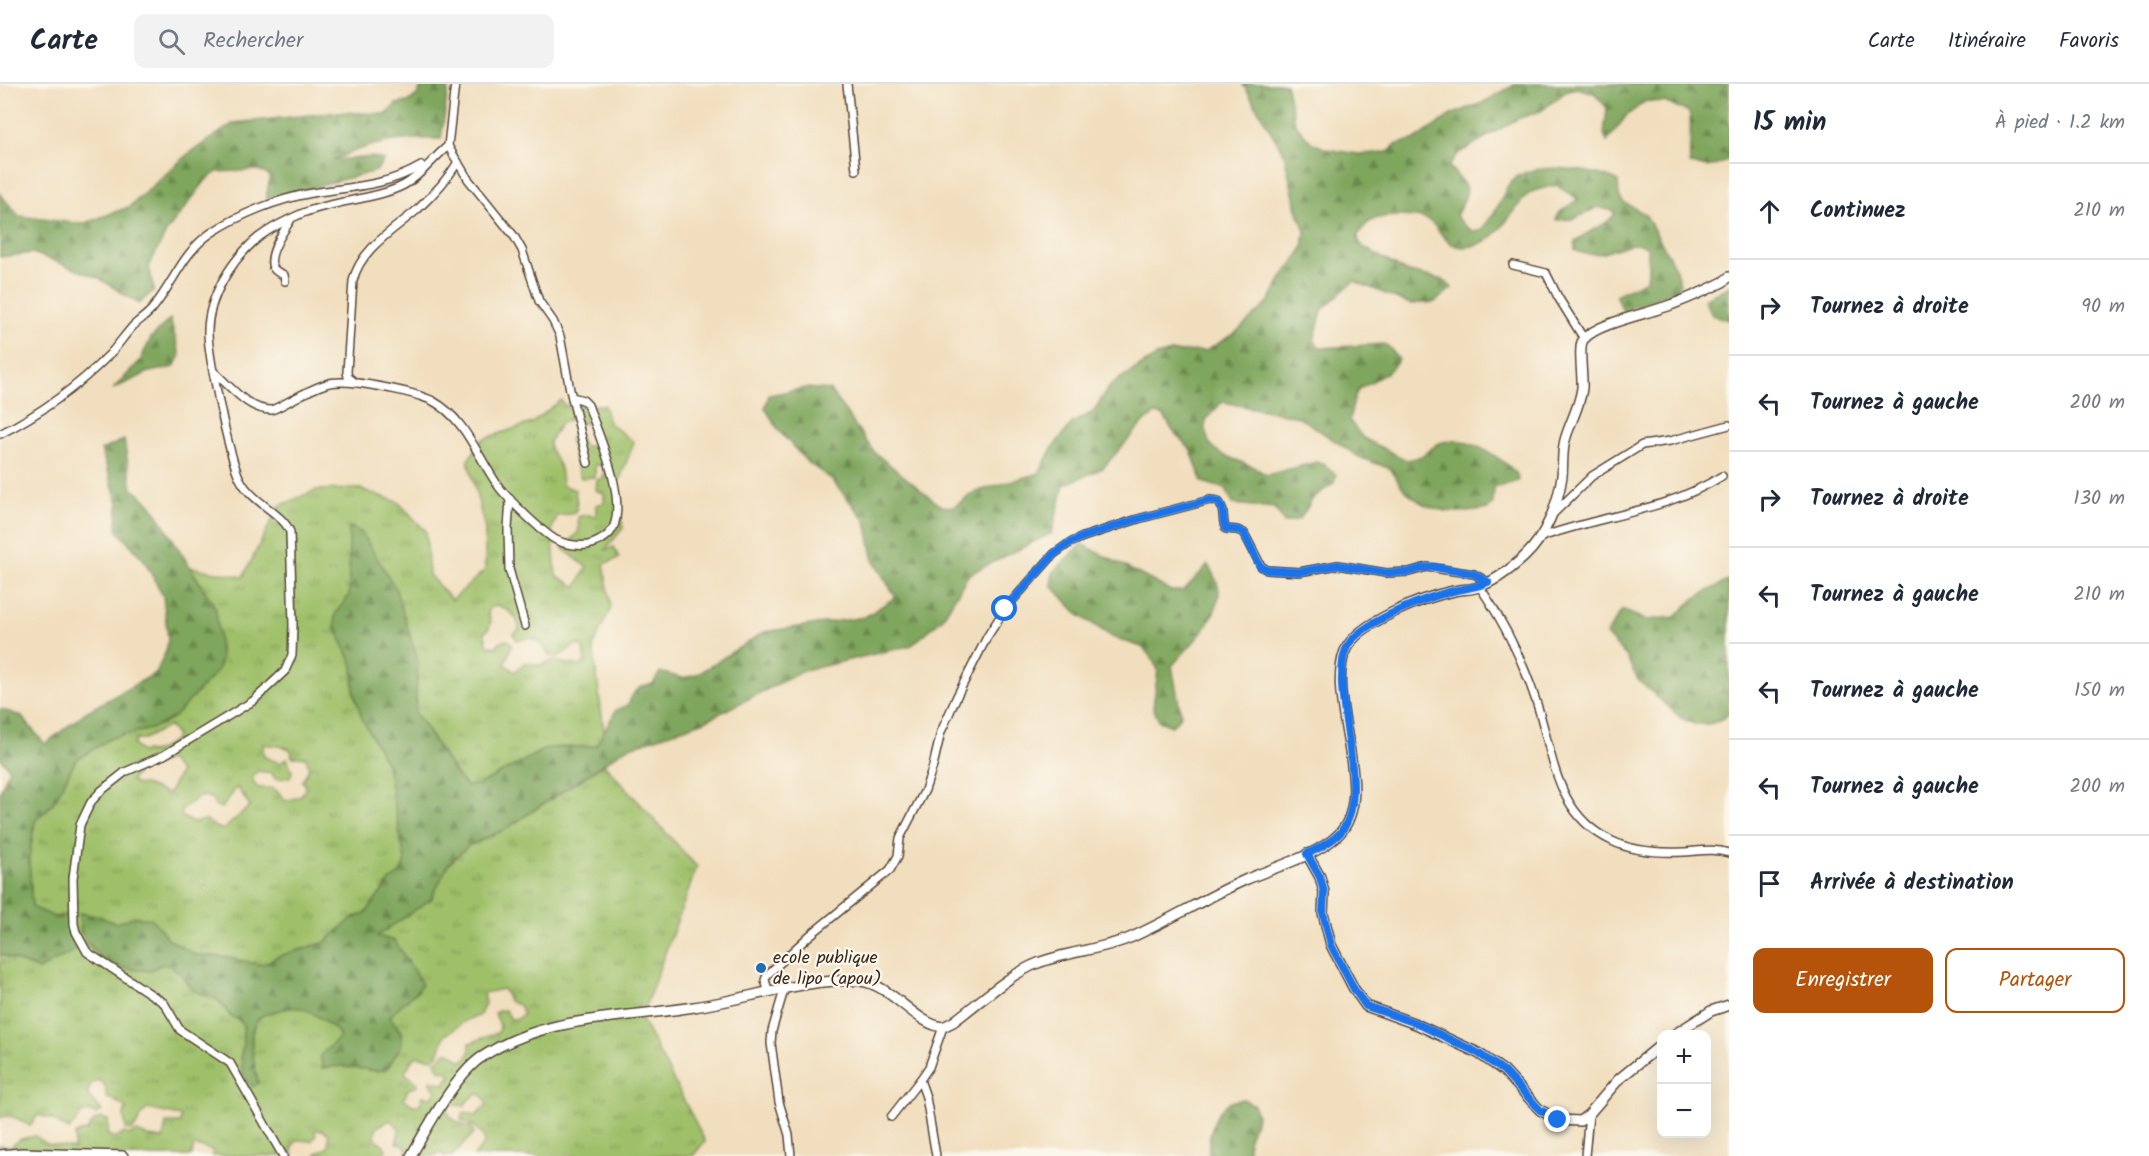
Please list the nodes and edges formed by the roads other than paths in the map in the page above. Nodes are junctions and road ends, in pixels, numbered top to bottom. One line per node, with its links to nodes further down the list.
1 (455, 84): 3 (street)
2 (847, 84): 6 (street)
3 (448, 146): 4 (street); 5 (street)
4 (432, 161): 7 (street); 16 (street)
5 (458, 162): 13 (street); 14 (street)
6 (855, 170)
7 (291, 219): 10 (street); 12 (street)
8 (1513, 265): 11 (street)
9 (1729, 277): 11 (street)
10 (285, 281)
11 (1584, 339): 20 (street)
12 (213, 371): 13 (street); 37 (street)
13 (358, 384): 19 (street)
14 (572, 397): 17 (street); 19 (street)
15 (1729, 425): 20 (street)
16 (0, 434)
17 (588, 463)
18 (1722, 476): 21 (street)
19 (510, 499): 23 (street)
20 (1549, 518): 21 (street)
21 (1539, 538): 22 (street)
22 (1484, 585): 24 (street); 25 (street); 27 (street)
23 (525, 626)
24 (1729, 853)
25 (1307, 854): 29 (street); 33 (street)
26 (784, 990): 27 (street); 29 (street); 39 (street)
27 (769, 993): 38 (street)
28 (1729, 1005): 30 (street)
29 (943, 1027): 32 (street)
30 (1682, 1030)
31 (1657, 1048): 33 (street)
32 (920, 1080): 34 (street); 40 (street)
33 (1589, 1114): 41 (street)
34 (891, 1117)
35 (0, 1155): 36 (street)
36 (123, 1156)
37 (283, 1156)
38 (411, 1156)
39 (791, 1156)
40 (936, 1156)
41 (1585, 1156)

